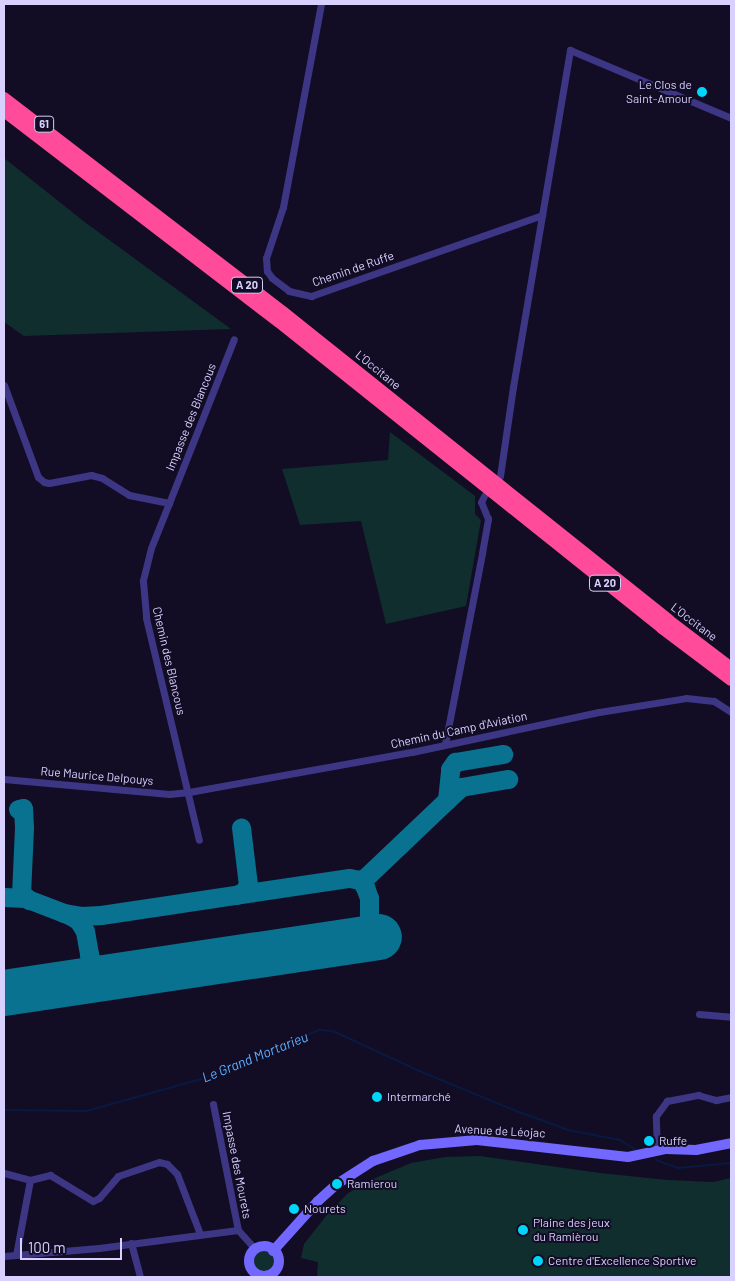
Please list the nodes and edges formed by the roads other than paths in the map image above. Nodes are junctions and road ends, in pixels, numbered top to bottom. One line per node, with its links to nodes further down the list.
1 (321, 4): 9 (street, Chemin de Ruffe)
2 (4, 90): 8 (highway, 61)
3 (4, 98): 8 (highway, L'Occitane / A 20)
4 (4, 111): 7 (highway, L'Occitane / A 20)
5 (4, 116): 7 (highway, 61)
6 (731, 118): 9 (street)
7 (59, 154): 16 (highway, L'Occitane / A 20)
8 (85, 159): 15 (highway, L'Occitane / A 20)
9 (542, 214): 12 (street)
10 (234, 339): 14 (street, Impasse des Blancous)
11 (4, 385): 14 (street)
12 (500, 476)
13 (484, 496): 18 (street)
14 (169, 504): 20 (street, Chemin des Blancous)
15 (731, 668)
16 (731, 680)
17 (731, 712): 18 (street, Chemin du Camp d'Aviation)
18 (445, 744): 20 (street, Chemin du Camp d'Aviation)
19 (4, 779): 20 (street, Rue Maurice Delpouys)
20 (189, 792): 21 (street, Chemin des Blancous)
21 (199, 840)
22 (699, 1014): 23 (street)
23 (731, 1017)
24 (731, 1097): 27 (street)
25 (213, 1104): 30 (street, Impasse des Mourets)
26 (731, 1143): 27 (main road, Avenue de Léojac)
27 (657, 1152): 34 (main road, Avenue de Léojac)
28 (4, 1173): 29 (street)
29 (30, 1180): 31 (street); 35 (street)
30 (238, 1230): 31 (street); 33 (street)
31 (200, 1234): 32 (street)
32 (131, 1243): 35 (street); 37 (street)
33 (255, 1249): 34 (main road); 38 (main road)
34 (274, 1250): 38 (main road)
35 (16, 1254): 36 (street)
36 (4, 1256)
37 (140, 1277)
38 (264, 1277)

